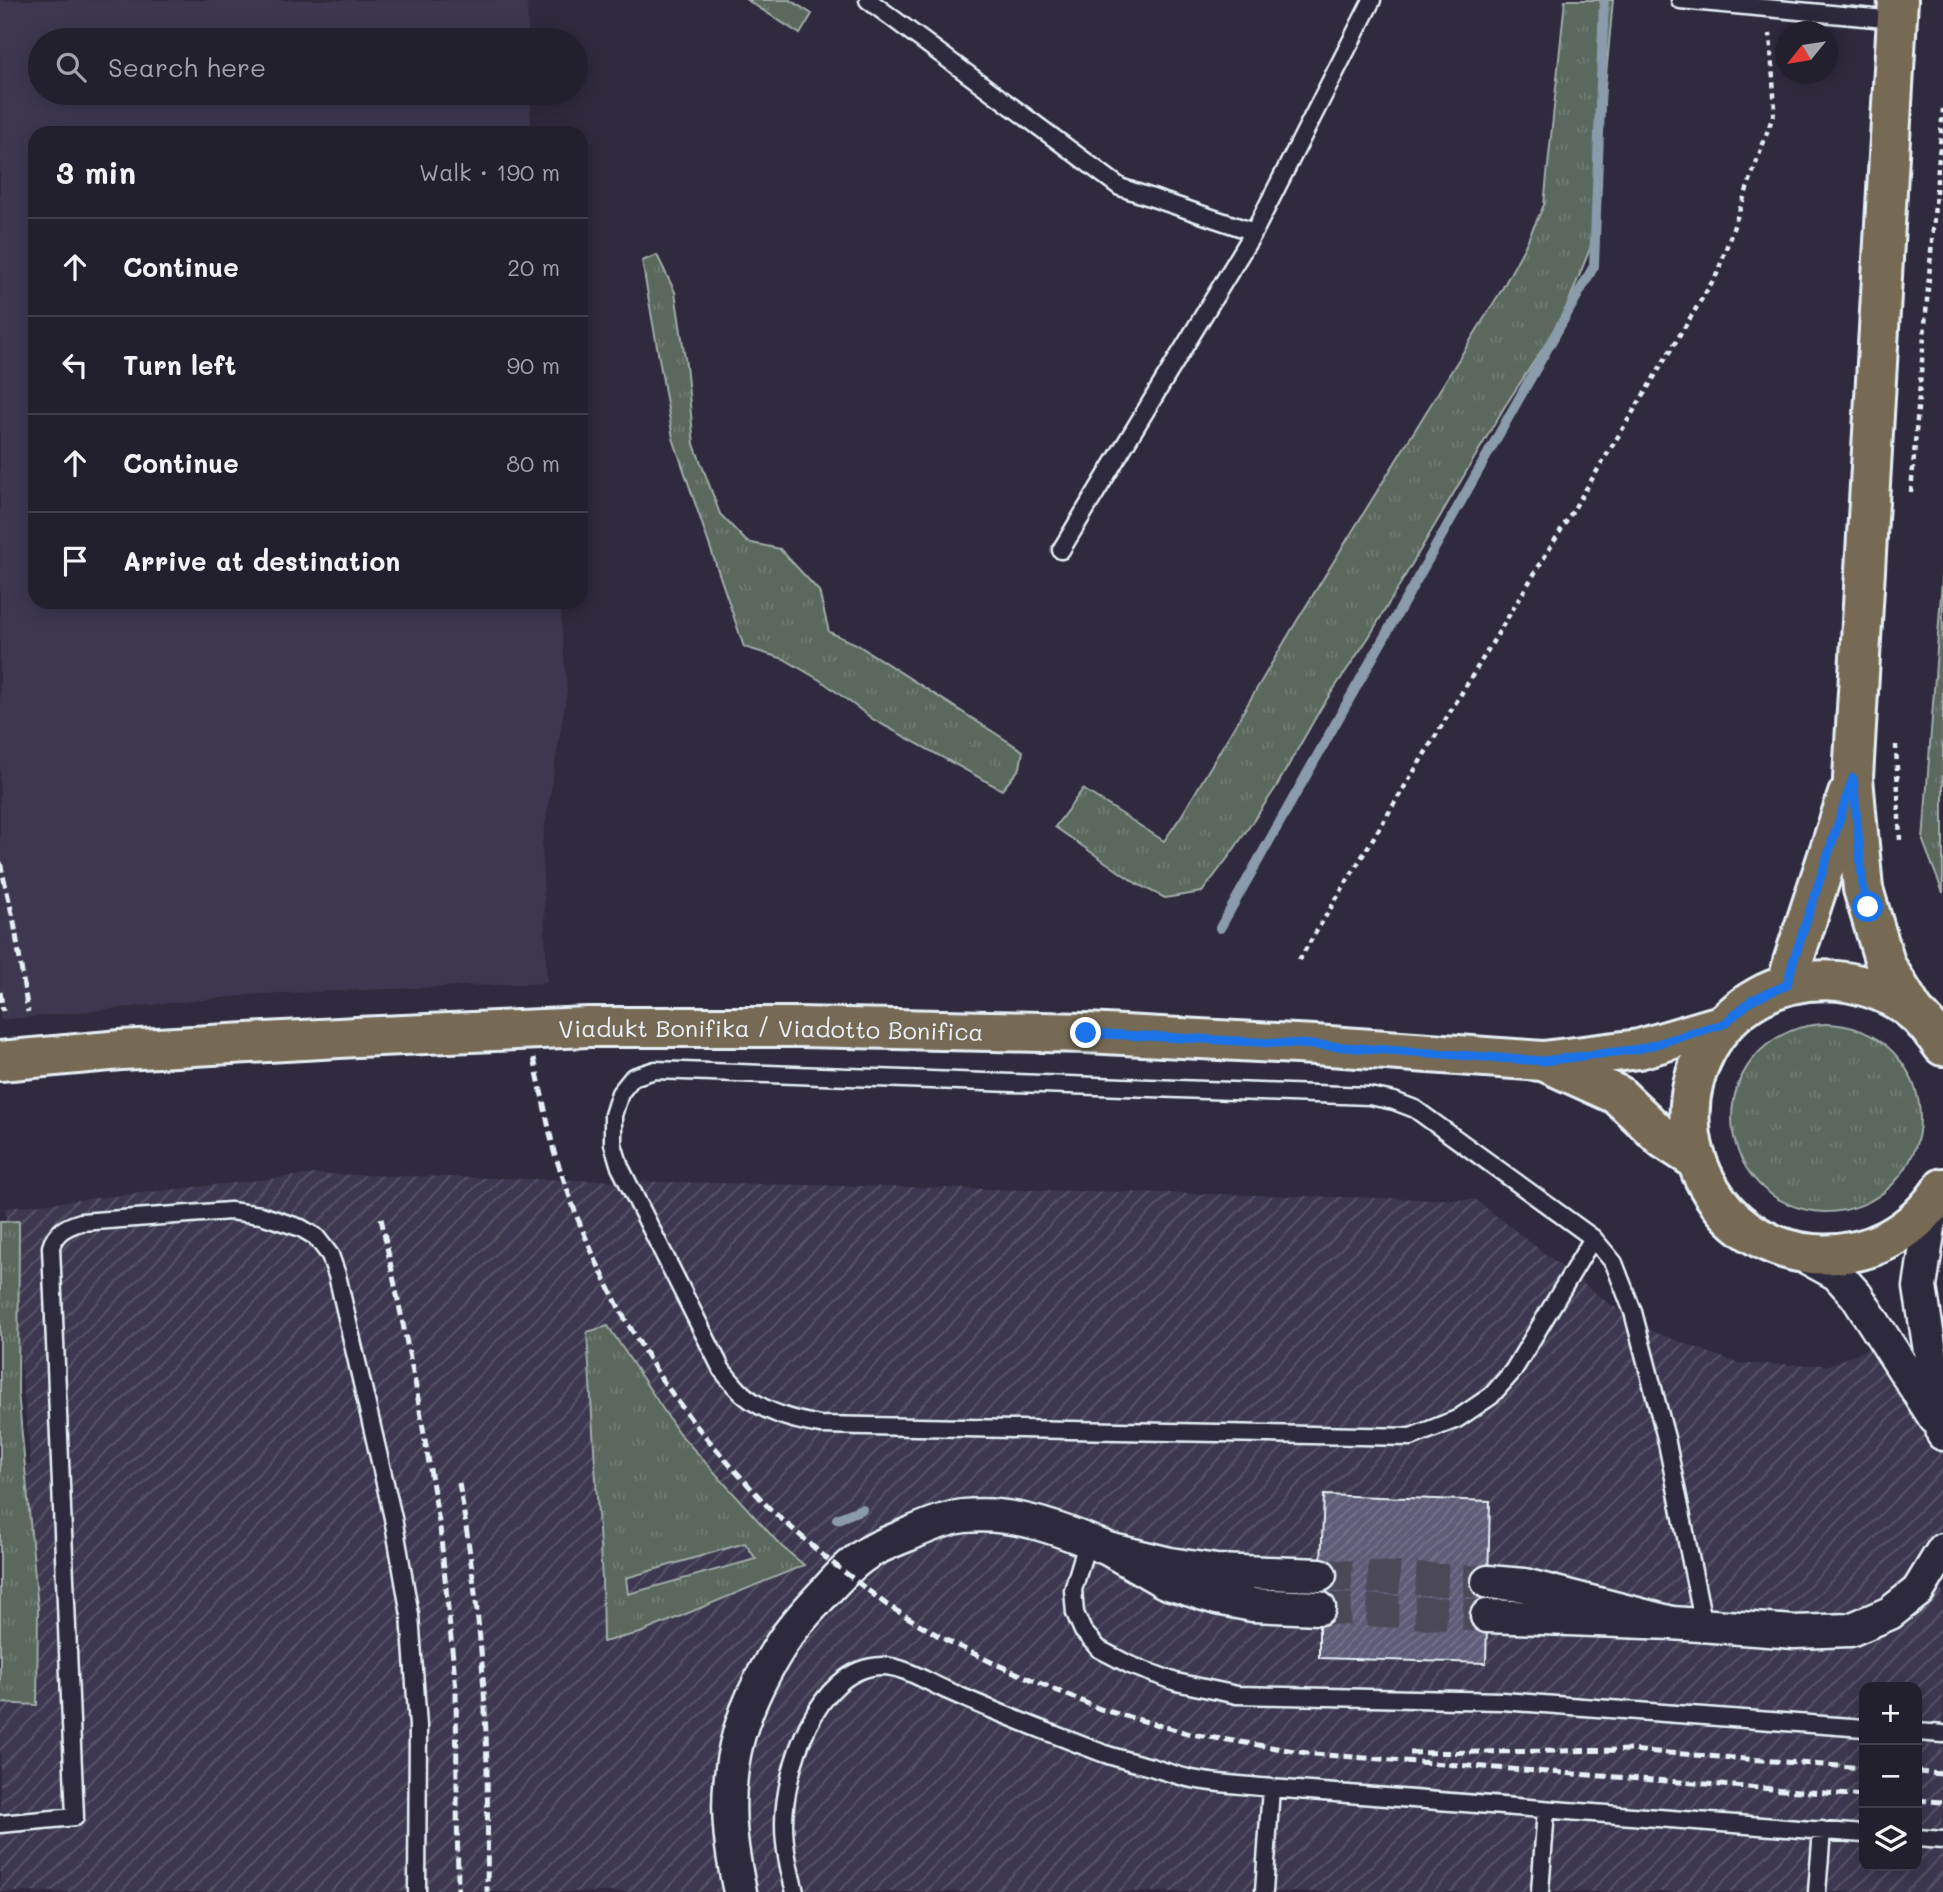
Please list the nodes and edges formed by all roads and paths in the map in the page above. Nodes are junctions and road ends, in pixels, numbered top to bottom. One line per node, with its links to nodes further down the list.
1 (868, 0): 7 (lane)
2 (1371, 0): 7 (lane)
3 (1680, 0): 4 (lane)
4 (1768, 8): 5 (lane); 13 (path)
5 (1897, 10): 11 (main road)
6 (1943, 109): 8 (path)
7 (1254, 232): 9 (lane)
8 (1910, 504)
9 (1061, 550)
10 (1896, 736): 12 (path)
11 (1853, 778): 14 (main road); 15 (main road)
12 (1900, 843)
13 (1299, 960)
14 (1787, 985): 15 (main road); 16 (main road)
15 (1914, 1012): 17 (main road)
16 (1724, 1024): 18 (main road); 20 (main road)
17 (1943, 1046)
18 (1543, 1061): 19 (main road, Viadukt Bonifika / Viadotto Bonifica); 20 (main road)
19 (0, 1062)
20 (1695, 1159): 23 (main road)
21 (1937, 1197): 23 (main road); 24 (street)
22 (1593, 1238): 22 (lane); 32 (lane)
23 (1800, 1253): 24 (street)
24 (1942, 1431)
25 (1098, 1544): 27 (street); 29 (street); 33 (lane); 44 (street)
26 (1943, 1550): 32 (street)
27 (1320, 1575)
28 (1488, 1582): 31 (street)
29 (1319, 1608)
30 (1488, 1616): 31 (street)
31 (1672, 1623): 32 (street)
32 (1704, 1626)
33 (1859, 1728)
34 (1922, 1732): 35 (lane)
35 (1943, 1734)
36 (1271, 1788): 37 (lane); 45 (lane); 46 (lane)
37 (1546, 1810): 39 (lane); 47 (lane)
38 (0, 1824): 43 (lane)
39 (1822, 1830): 40 (lane); 48 (lane)
40 (1859, 1834)
41 (1922, 1838): 42 (lane)
42 (1943, 1840)
43 (417, 1892)
44 (740, 1892)
45 (795, 1892)
46 (1264, 1892)
47 (1540, 1892)
48 (1817, 1892)

